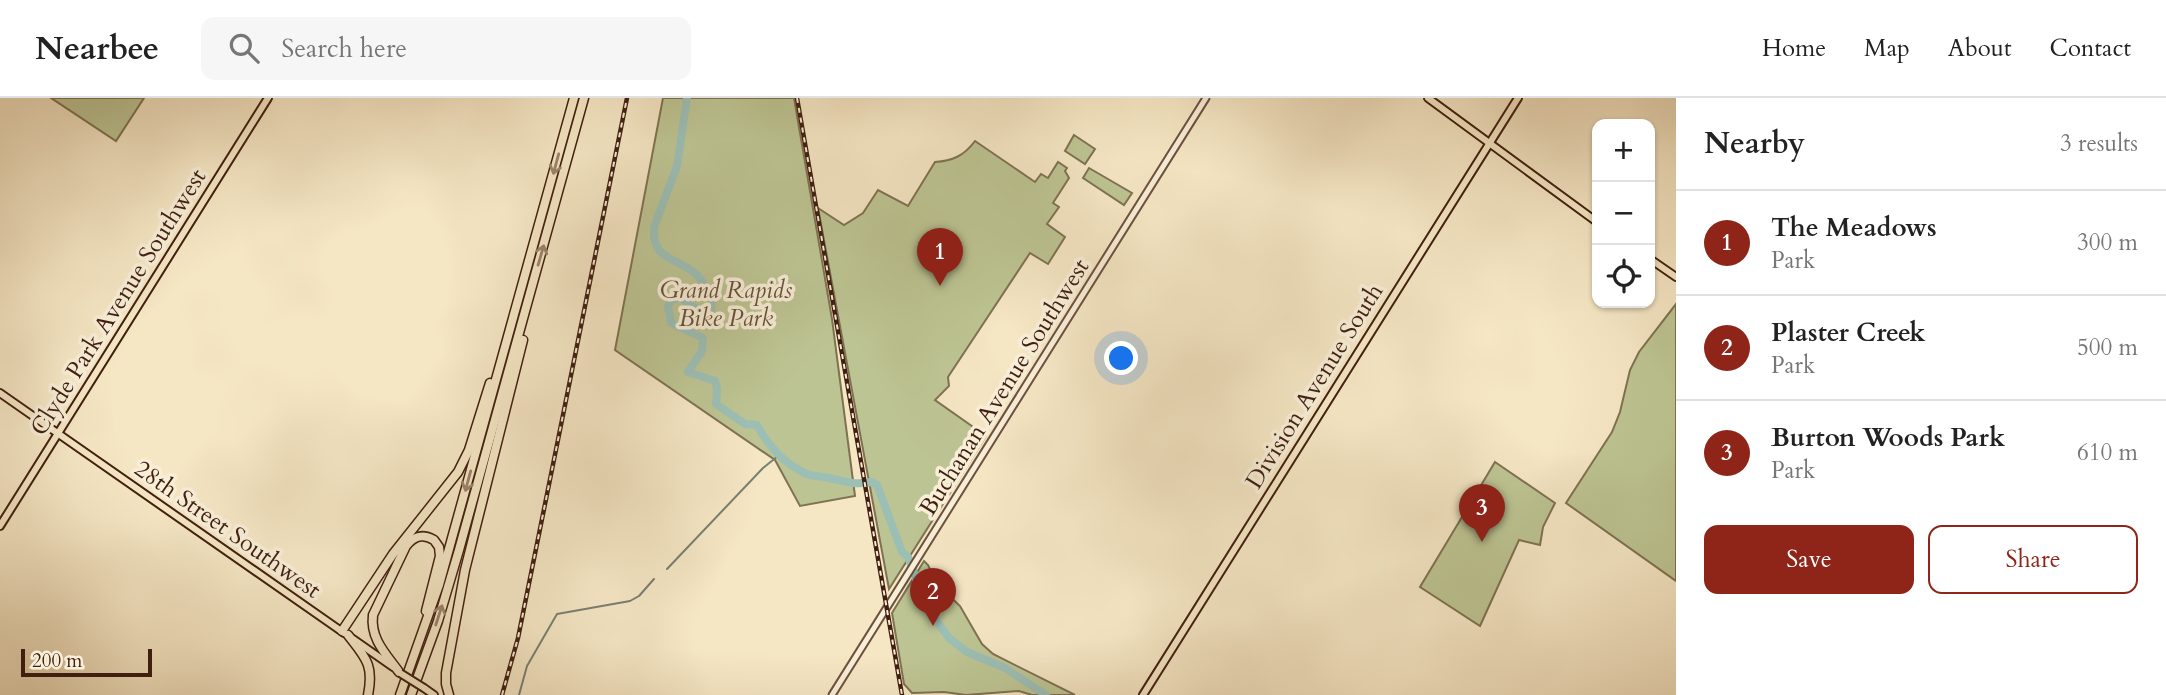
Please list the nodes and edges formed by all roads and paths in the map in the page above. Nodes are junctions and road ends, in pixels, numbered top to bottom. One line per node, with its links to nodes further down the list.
1 (268, 98): 14 (main road, Clyde Park Avenue Southwest)
2 (574, 98): 12 (highway, one-way to 12)
3 (584, 98): 11 (highway, one-way to 3)
4 (1206, 98): 24 (street, Buchanan Avenue Southwest)
5 (1428, 98): 7 (main road)
6 (1517, 98): 7 (main road, Division Avenue South)
7 (1490, 142): 8 (main road); 25 (main road, Division Avenue South)
8 (1592, 218)
9 (1655, 262): 10 (main road)
10 (1676, 277)
11 (533, 285): 22 (highway, one-way to 11); 23 (highway)
12 (519, 297): 16 (highway); 17 (highway, one-way to 17)
13 (0, 393): 14 (main road, 28th Street Southwest)
14 (58, 433): 15 (main road, Clyde Park Avenue Southwest); 16 (main road, 28th Street Southwest)
15 (0, 526)
16 (345, 633): 18 (main road, 28th Street Southwest); 20 (highway)
17 (417, 650): 18 (highway); 21 (highway)
18 (400, 672): 19 (main road, 28th Street Southwest, bridge)
19 (428, 692)
20 (369, 695)
21 (400, 695)
22 (411, 695)
23 (449, 695)
24 (832, 695)
25 (1143, 695)

